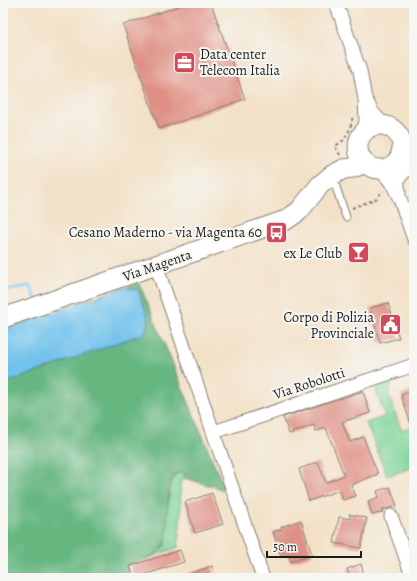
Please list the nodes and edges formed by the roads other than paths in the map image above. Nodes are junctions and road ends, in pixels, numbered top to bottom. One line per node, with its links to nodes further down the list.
1 (336, 3): 2 (street)
2 (365, 99): 3 (street); 4 (street)
3 (384, 125): 4 (street); 5 (street)
4 (361, 137): 5 (street); 8 (street, Via Magenta)
5 (398, 160): 6 (street, Via Magenta); 7 (street); 7 (street)
6 (332, 175): 8 (street, Via Magenta); 9 (lane)
7 (400, 199): 10 (street)
8 (306, 202): 11 (street, Via Magenta)
9 (344, 214)
10 (414, 239)
11 (156, 265): 12 (street, Via Magenta); 14 (street)
12 (3, 318)
13 (414, 365): 14 (street, Via Robolotti)
14 (214, 432): 16 (street)
15 (391, 516): 17 (street)
16 (264, 578)
17 (413, 578)

